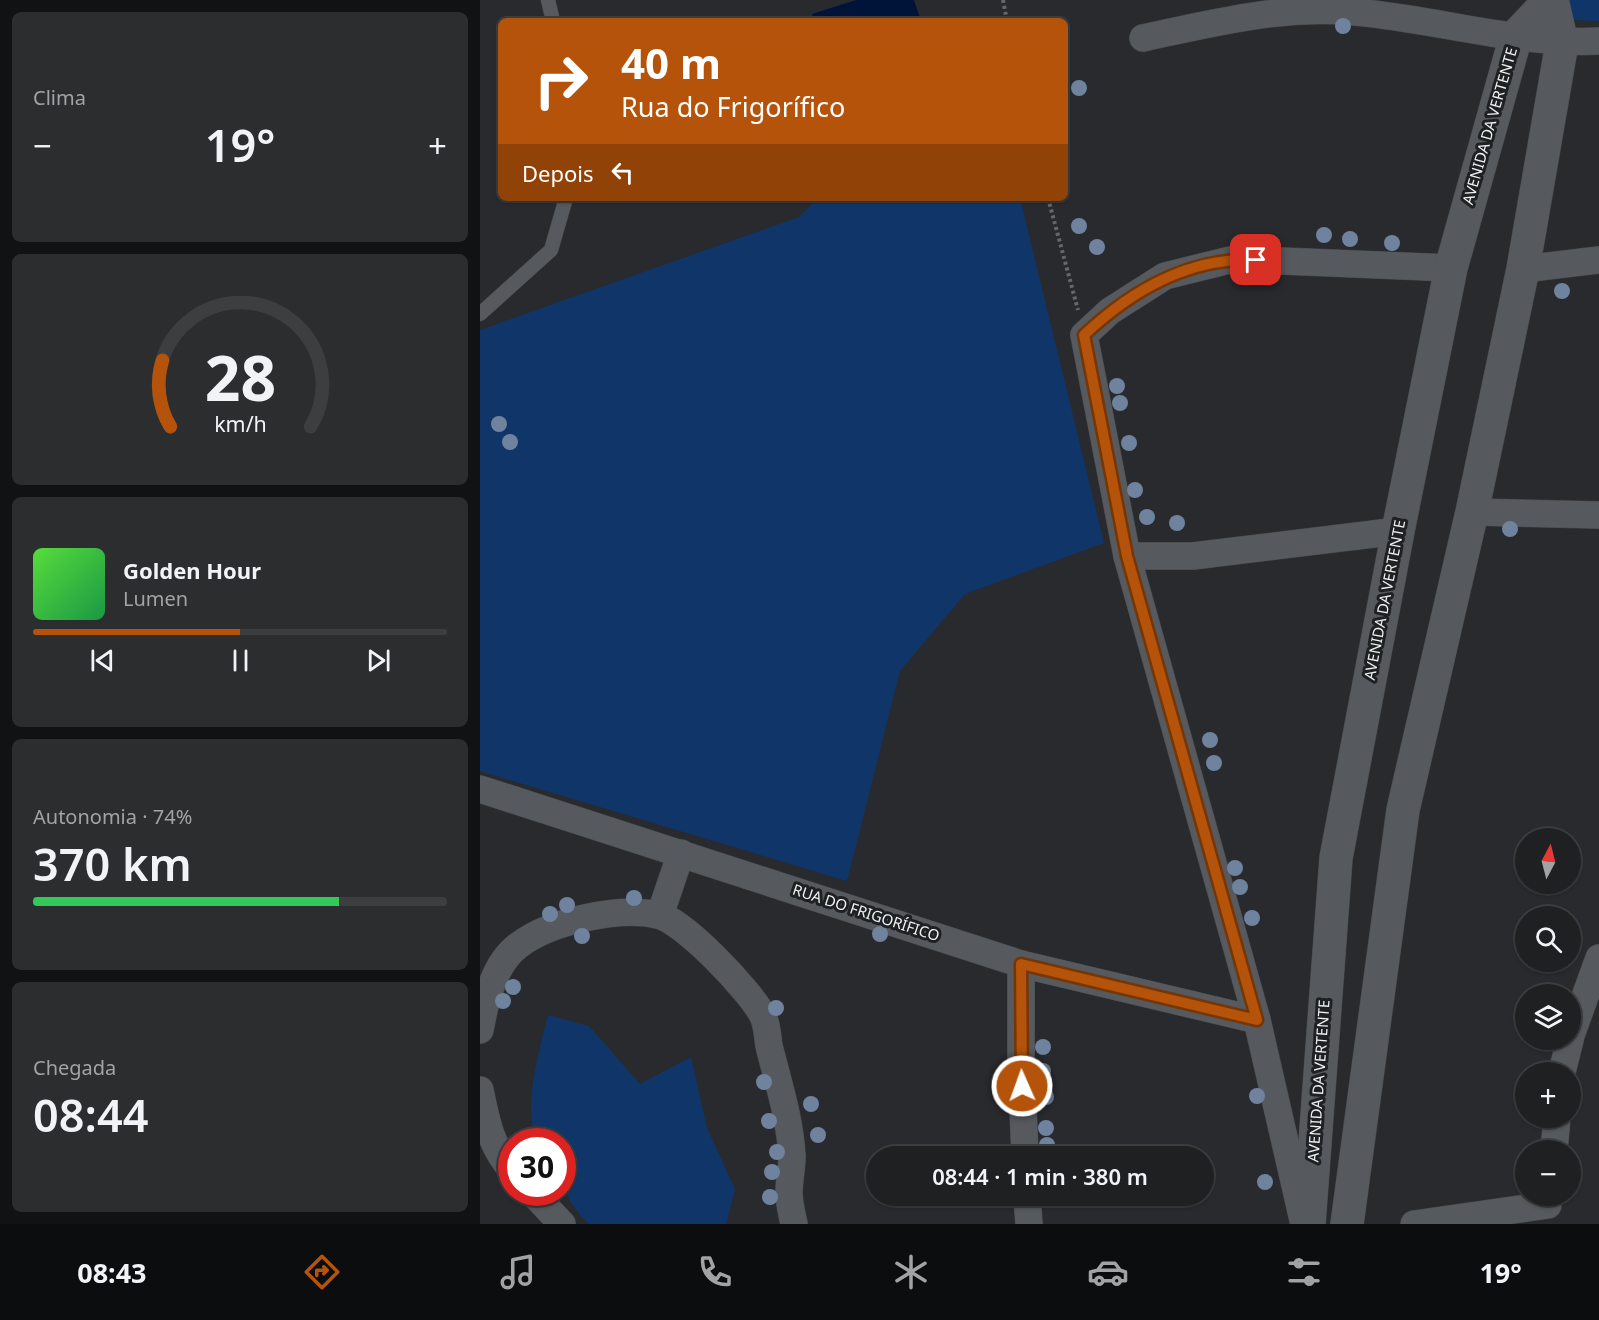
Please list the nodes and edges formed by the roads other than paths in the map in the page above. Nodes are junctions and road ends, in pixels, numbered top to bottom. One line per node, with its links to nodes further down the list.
1 (548, 0): 3 (lane)
2 (1551, 0): 4 (street, AVENIDA DA VERTENTE); 7 (street, AVENIDA DA VERTENTE)
3 (552, 18)
4 (1516, 36): 5 (street); 7 (street); 10 (street, AVENIDA DA VERTENTE)
5 (1143, 38)
6 (1599, 41): 7 (street)
7 (1562, 43): 11 (street, AVENIDA DA VERTENTE)
8 (565, 201): 12 (lane)
9 (1599, 260): 11 (street)
10 (1450, 268): 15 (street, AVENIDA DA VERTENTE); 16 (street)
11 (1523, 269): 13 (street, AVENIDA DA VERTENTE)
12 (480, 314)
13 (1472, 512): 14 (street); 36 (street, AVENIDA DA VERTENTE)
14 (1599, 515)
15 (1398, 531): 16 (street); 35 (street, AVENIDA DA VERTENTE)
16 (1127, 556): 23 (street)
17 (480, 789): 18 (street, RUA DO FRIGORÍFICO)
18 (681, 853): 19 (street); 21 (street, RUA DO FRIGORÍFICO)
19 (660, 915): 24 (street); 32 (street)
20 (1599, 958): 22 (street)
21 (1021, 964): 23 (street, RUA DO FRIGORÍFICO); 26 (street)
22 (1581, 1008)
23 (1257, 1020): 34 (street)
24 (480, 1030)
25 (480, 1090): 27 (street)
26 (1025, 1146)
27 (498, 1152)
28 (545, 1206): 31 (street)
29 (1028, 1206): 33 (street)
30 (1548, 1208): 37 (street)
31 (562, 1224)
32 (794, 1224)
33 (1029, 1224)
34 (1304, 1224)
35 (1309, 1224)
36 (1347, 1224)
37 (1414, 1224)

